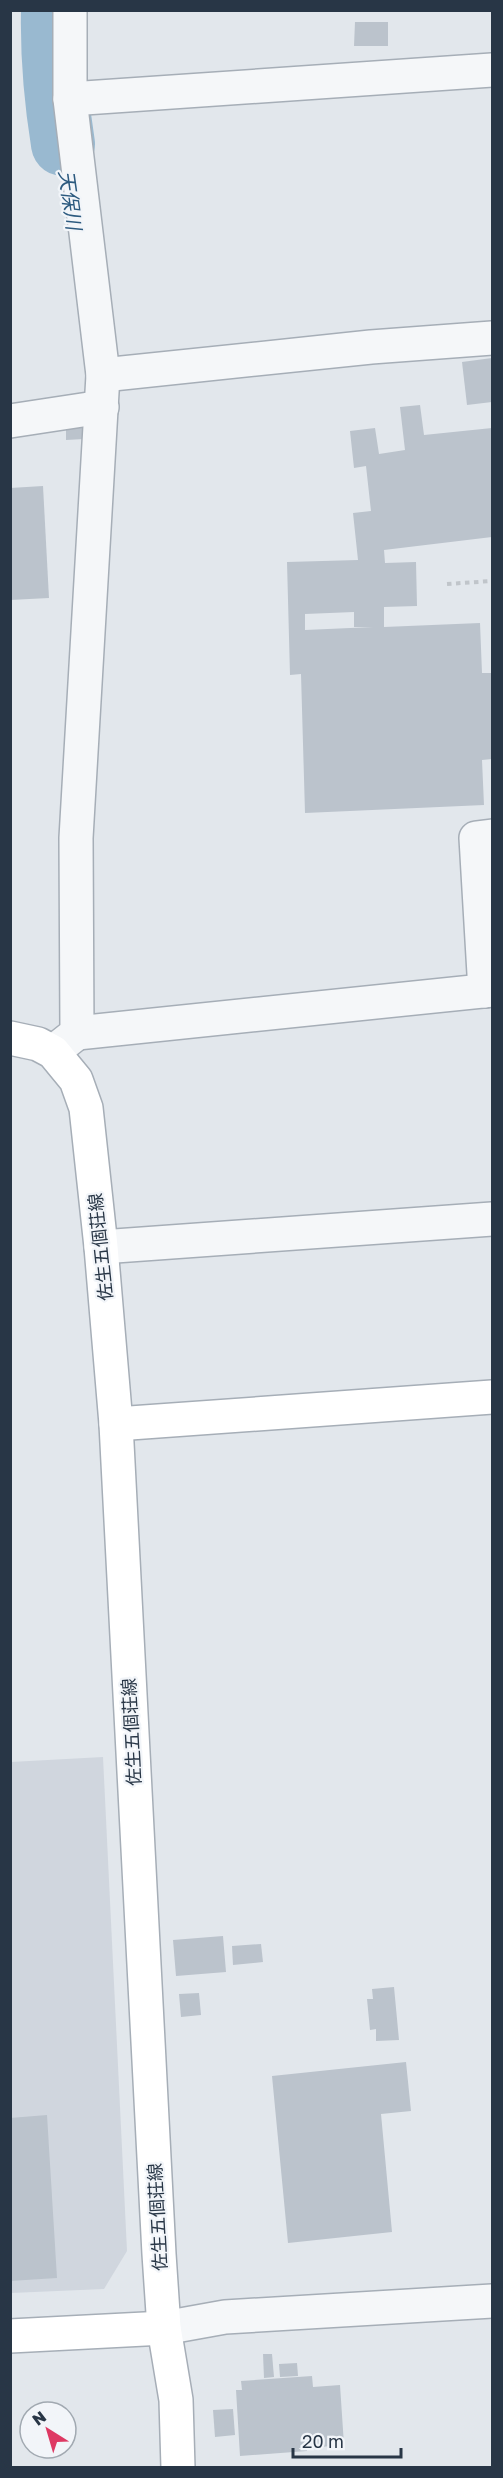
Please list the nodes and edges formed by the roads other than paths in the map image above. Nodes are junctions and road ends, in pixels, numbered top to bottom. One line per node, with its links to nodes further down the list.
1 (70, 10): 3 (street)
2 (492, 70): 3 (street)
3 (70, 99): 5 (street)
4 (492, 338): 5 (street)
5 (104, 375): 6 (street)
6 (102, 407): 7 (street); 11 (street)
7 (10, 421)
8 (492, 837): 9 (street)
9 (489, 991): 11 (street)
10 (10, 1038): 11 (main road, 佐生五個荘線)
11 (65, 1042): 13 (main road, 佐生五個荘線)
12 (492, 1219): 13 (street)
13 (101, 1247): 15 (main road, 佐生五個荘線)
14 (492, 1397): 15 (main road)
15 (116, 1424): 17 (main road, 佐生五個荘線)
16 (492, 2301): 17 (street)
17 (164, 2328): 18 (main road); 19 (main road, 佐生五個荘線)
18 (10, 2336)
19 (177, 2468)

